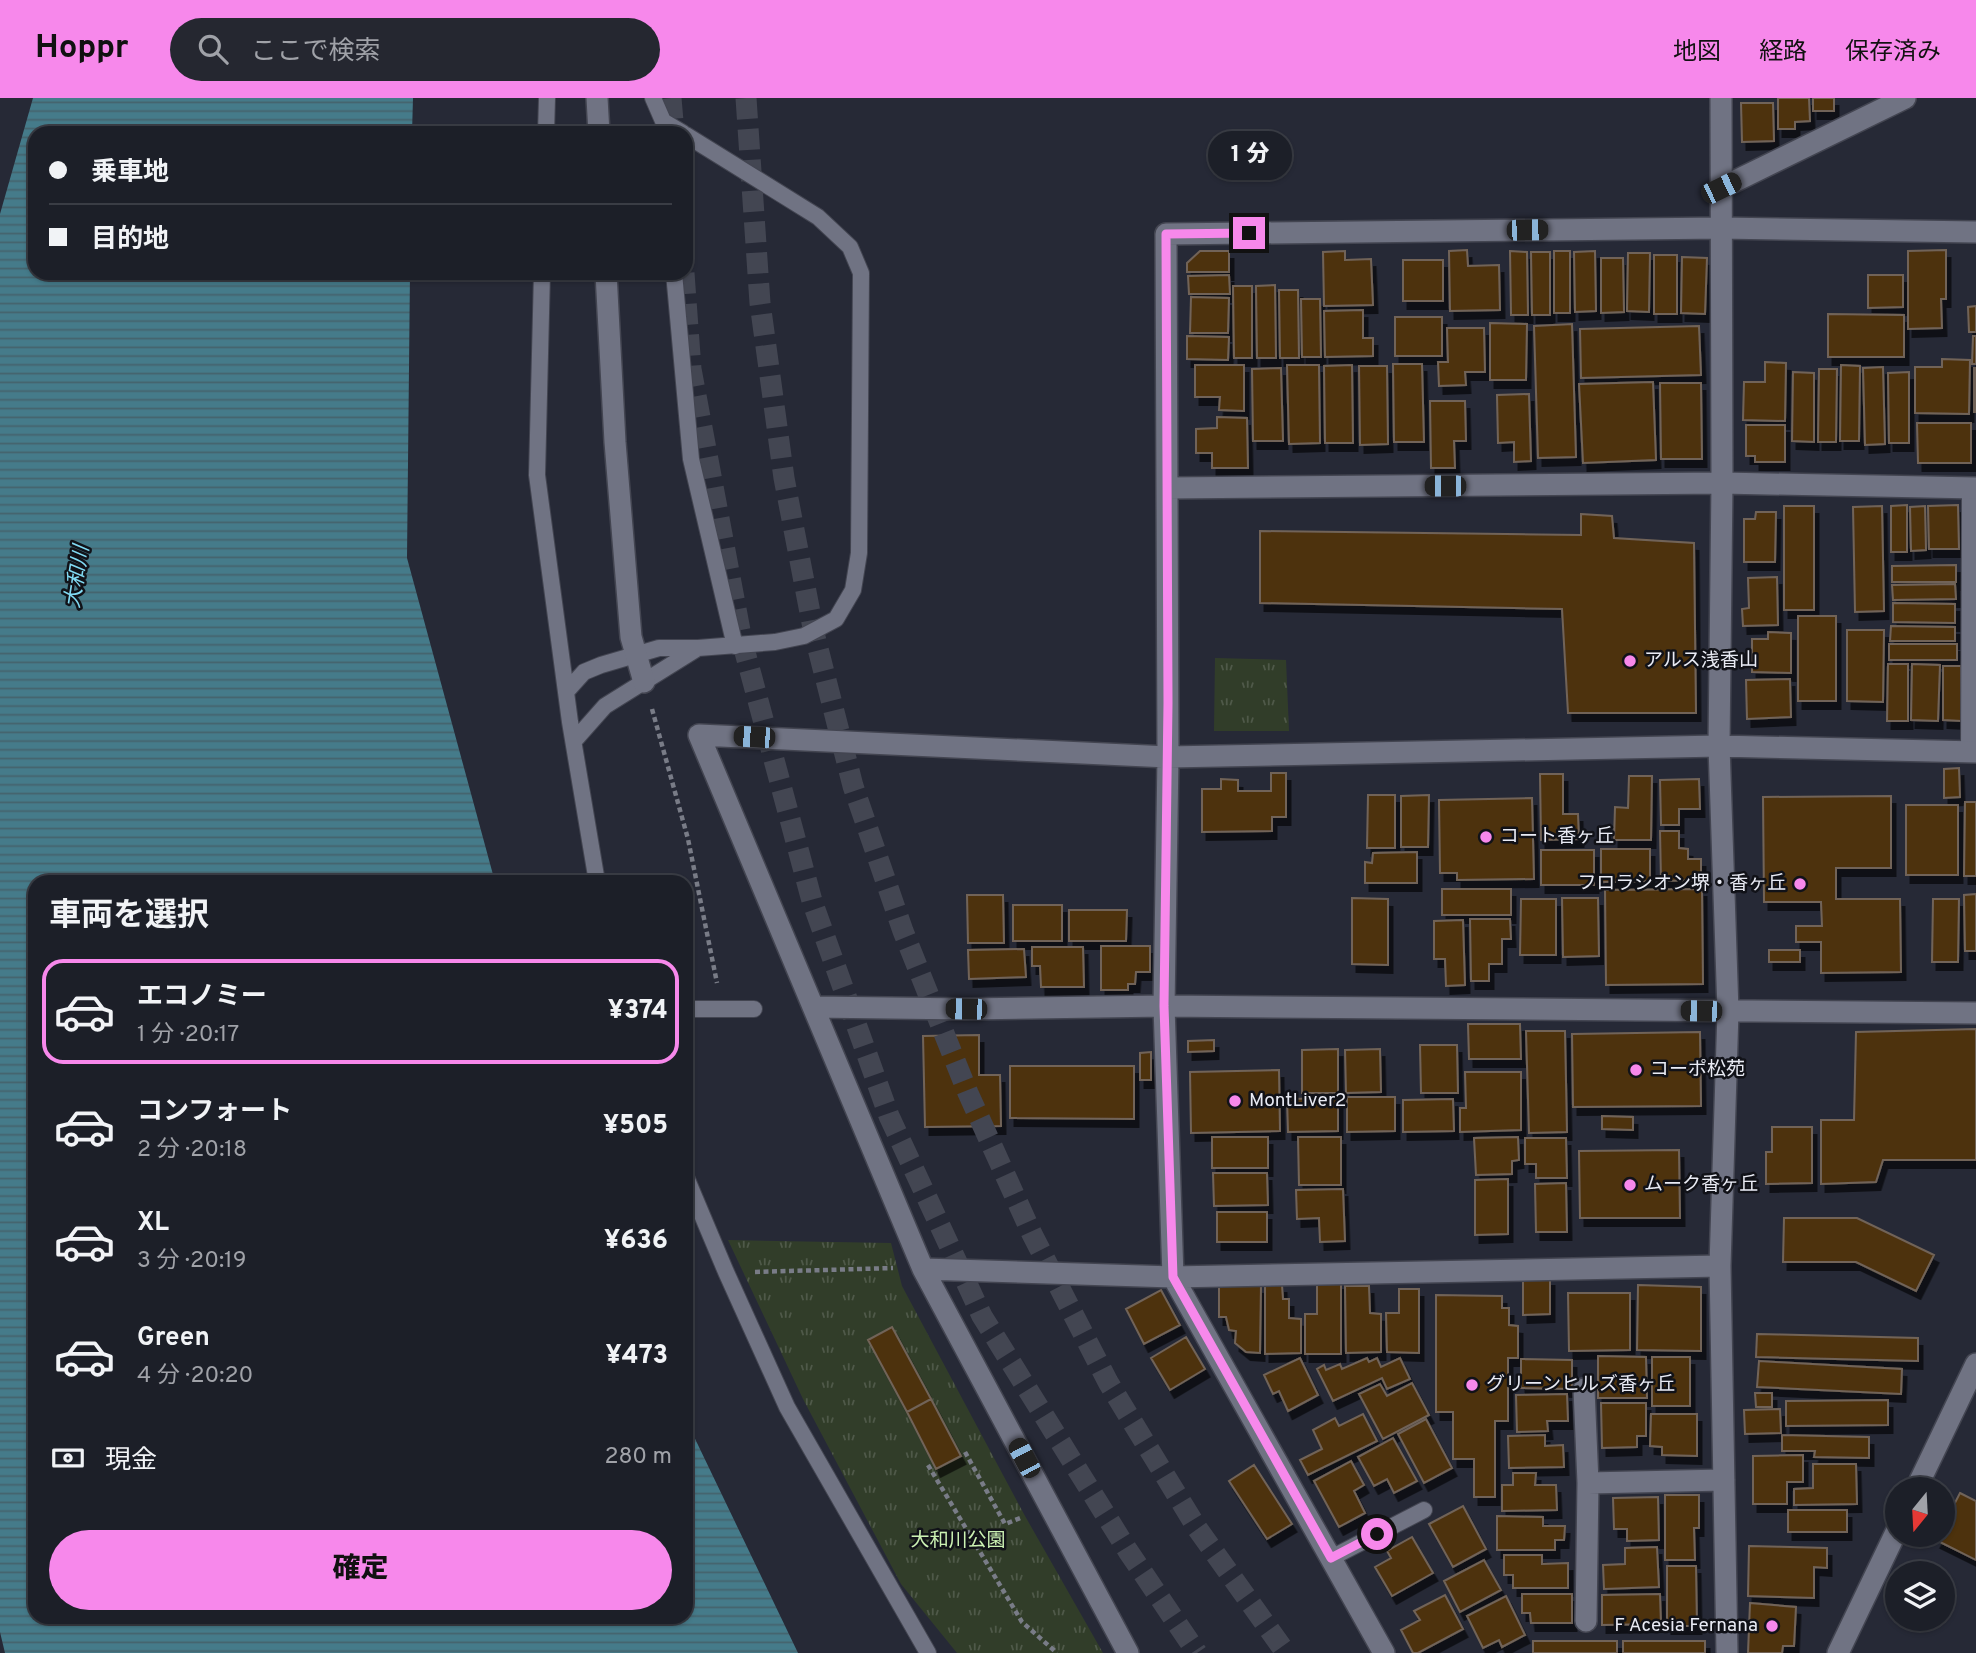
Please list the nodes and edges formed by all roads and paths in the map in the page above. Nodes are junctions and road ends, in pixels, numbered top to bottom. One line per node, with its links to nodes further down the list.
1 (547, 98): 6 (lane)
2 (597, 98): 7 (street)
3 (1721, 98): 11 (street)
4 (1905, 98): 11 (street)
5 (655, 104): 8 (lane); 9 (lane)
6 (546, 126)
7 (599, 126)
8 (658, 126)
9 (671, 126)
10 (693, 140): 20 (lane)
11 (1721, 188): 12 (street)
12 (1721, 228): 13 (street); 17 (street); 18 (street)
13 (1976, 232)
14 (542, 280): 24 (lane)
15 (606, 280): 22 (street)
16 (675, 280): 20 (lane)
17 (1722, 483): 18 (street); 19 (street); 26 (street)
18 (1168, 488): 28 (street)
19 (1973, 488): 27 (lane)
20 (735, 646): 21 (lane)
21 (698, 648): 22 (lane); 23 (lane)
22 (635, 655): 23 (street); 24 (lane)
23 (644, 682): 25 (lane); 32 (path)
24 (566, 692): 25 (lane)
25 (574, 741): 29 (lane)
26 (1719, 746): 27 (street); 28 (street); 35 (street)
27 (1972, 751)
28 (1168, 757): 30 (street); 31 (street)
29 (596, 875)
30 (1164, 1006): 31 (street); 35 (street); 41 (street)
31 (814, 1007): 39 (street)
32 (722, 1008): 33 (lane); 34 (lane)
33 (693, 1009)
34 (754, 1009)
35 (1728, 1011): 36 (street); 38 (street)
36 (1976, 1013)
37 (693, 1194): 40 (lane)
38 (1720, 1266): 41 (street); 47 (street)
39 (923, 1269): 40 (path); 41 (street); 49 (street)
40 (726, 1272): 54 (lane)
41 (1173, 1277): 52 (street)
42 (1976, 1364): 46 (street)
43 (1584, 1389): 48 (street)
44 (965, 1452): 49 (path)
45 (928, 1465): 55 (path)
46 (1922, 1477)
47 (1724, 1480): 48 (street); 58 (street)
48 (1588, 1483): 53 (street)
49 (1049, 1505): 56 (street)
50 (1424, 1510): 52 (lane)
51 (1889, 1547): 59 (street)
52 (1331, 1558): 57 (street)
53 (1586, 1621)
54 (928, 1653)
55 (1057, 1653)
56 (1128, 1653)
57 (1384, 1653)
58 (1727, 1653)
59 (1838, 1653)

